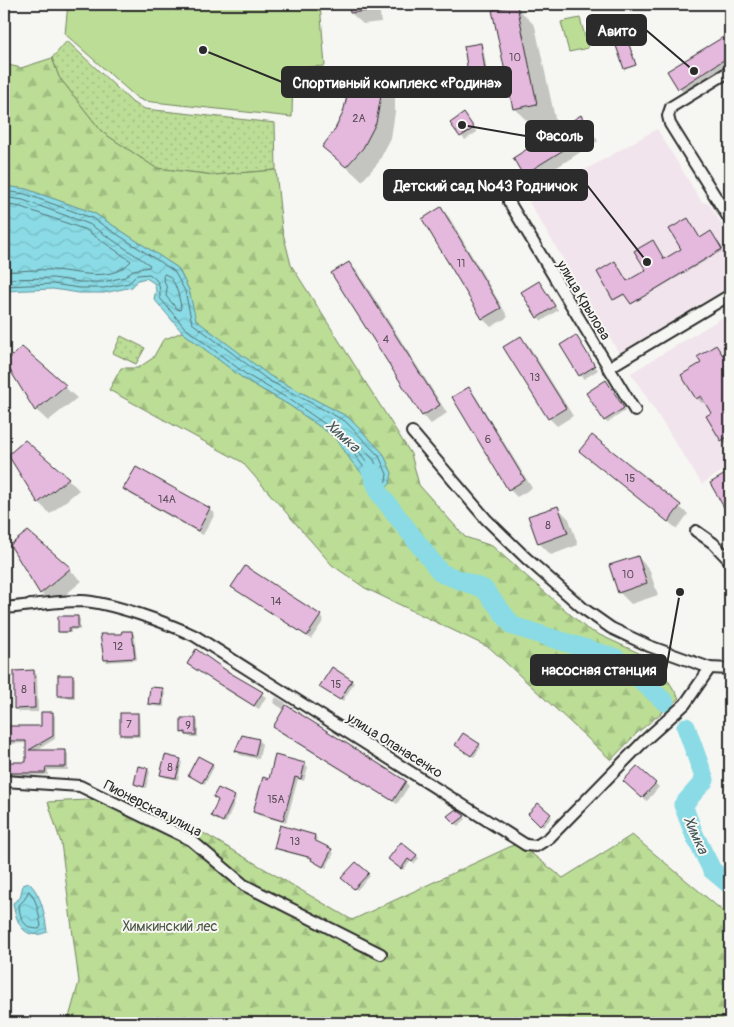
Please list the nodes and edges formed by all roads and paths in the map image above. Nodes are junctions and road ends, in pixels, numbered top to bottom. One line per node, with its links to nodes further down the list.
1 (730, 71): 3 (street)
2 (510, 202): 5 (street, улица Крылова)
3 (730, 220)
4 (730, 295): 5 (street)
5 (608, 368): 6 (street, улица Крылова)
6 (635, 411)
7 (412, 432): 11 (street)
8 (696, 531): 9 (street)
9 (730, 562)
10 (4, 608): 11 (street, улица Опанасенко)
11 (710, 668): 12 (street)
12 (730, 669)
13 (4, 781): 14 (street, Пионерская улица)
14 (381, 954)

